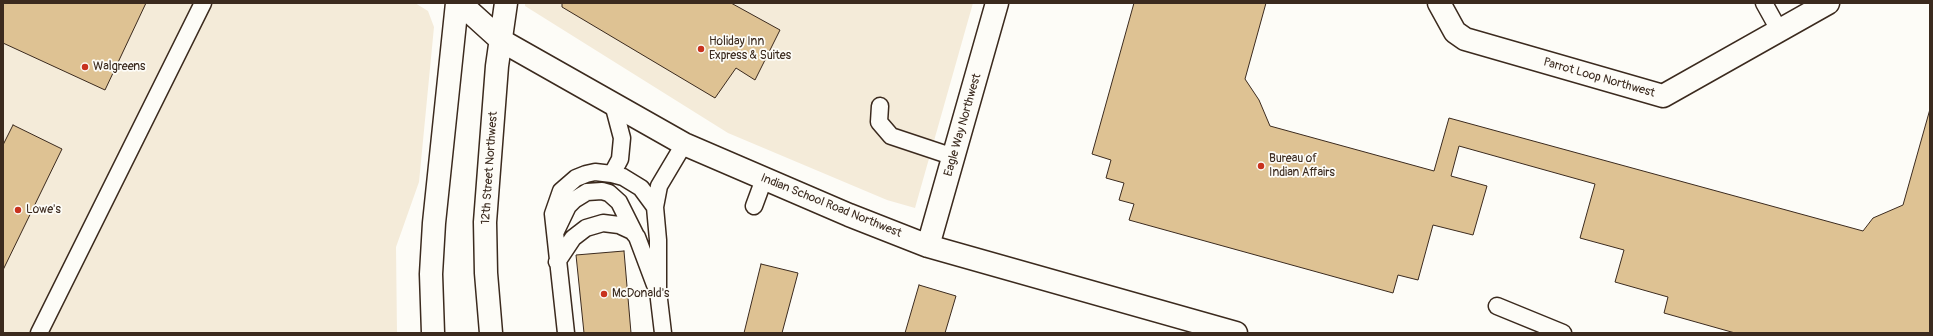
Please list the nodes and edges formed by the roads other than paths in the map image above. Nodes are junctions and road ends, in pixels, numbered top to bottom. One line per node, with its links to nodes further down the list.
1 (203, 3): 25 (lane)
2 (457, 3): 26 (street)
3 (460, 3): 10 (street, Indian School Road Northwest)
4 (506, 3): 10 (street, 12th Street Northwest)
5 (997, 3): 14 (street, Eagle Way Northwest)
6 (1439, 3): 9 (street, Parrot Loop Northwest)
7 (1764, 3): 9 (lane)
8 (1828, 3): 9 (street, Parrot Loop Northwest)
9 (1779, 30)
10 (502, 41): 11 (street, Indian School Road Northwest); 27 (street, 12th Street Northwest)
11 (613, 104): 13 (street, Indian School Road Northwest); 15 (lane)
12 (880, 106): 14 (lane)
13 (684, 144): 16 (street, Indian School Road Northwest); 18 (lane)
14 (954, 157): 21 (street, Eagle Way Northwest)
15 (612, 174): 18 (lane); 19 (lane)
16 (764, 179): 17 (lane); 21 (street, Indian School Road Northwest)
17 (754, 206)
18 (655, 207): 23 (lane)
19 (555, 234): 20 (lane); 22 (lane)
20 (637, 237): 22 (lane); 23 (lane)
21 (928, 246): 30 (street, Indian School Road Northwest)
22 (557, 262): 28 (lane)
23 (658, 291): 29 (lane)
24 (1497, 306): 31 (lane)
25 (43, 332)
26 (433, 333)
27 (491, 333)
28 (566, 333)
29 (663, 333)
30 (1236, 333)
31 (1563, 333)

